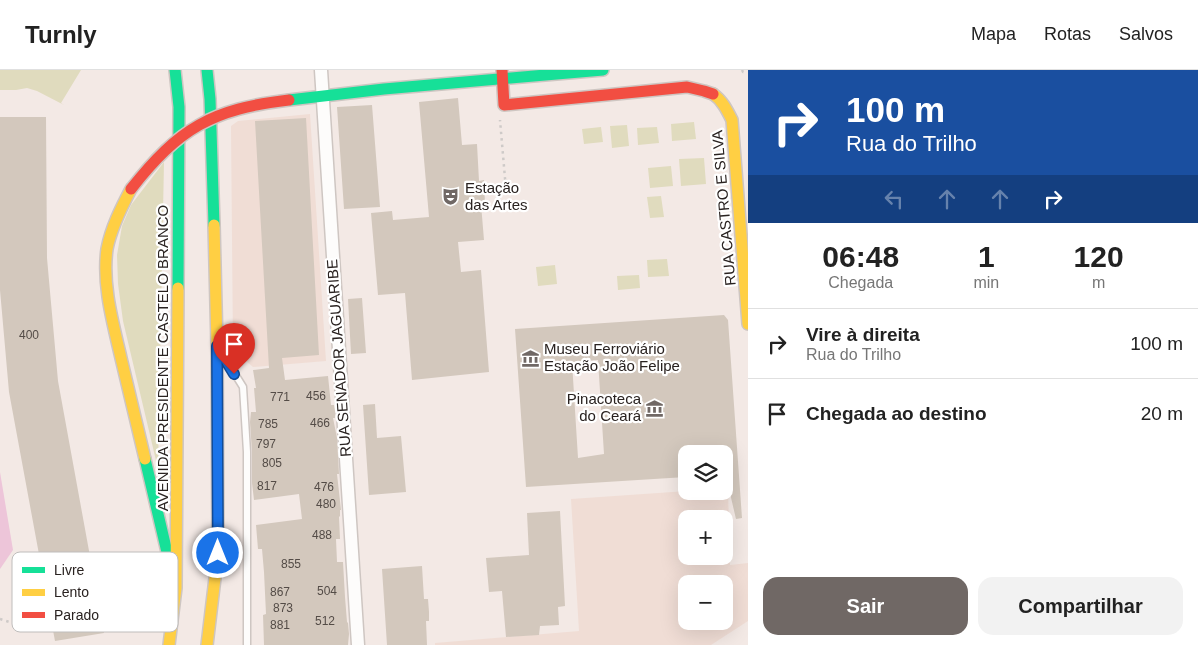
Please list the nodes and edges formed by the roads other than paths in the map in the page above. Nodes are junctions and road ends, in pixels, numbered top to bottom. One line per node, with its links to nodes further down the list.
1 (175, 70): 11 (main road, AVENIDA PRESIDENTE CASTELO BRANCO)
2 (208, 70): 9 (main road)
3 (321, 70): 6 (street, RUA SENADOR JAGUARIBE)
4 (603, 70): 5 (main road)
5 (503, 75): 6 (main road); 7 (main road, RUA CASTRO E SILVA)
6 (323, 96): 10 (main road, bridge); 16 (street, RUA SENADOR JAGUARIBE)
7 (747, 300): 8 (main road, RUA CASTRO E SILVA)
8 (748, 324)
9 (217, 346): 14 (main road); 15 (lane)
10 (167, 552)
11 (176, 552)
12 (171, 632): 13 (main road, AVENIDA PRESIDENTE CASTELO BRANCO)
13 (169, 645)
14 (207, 645)
15 (247, 645)
16 (358, 645)

